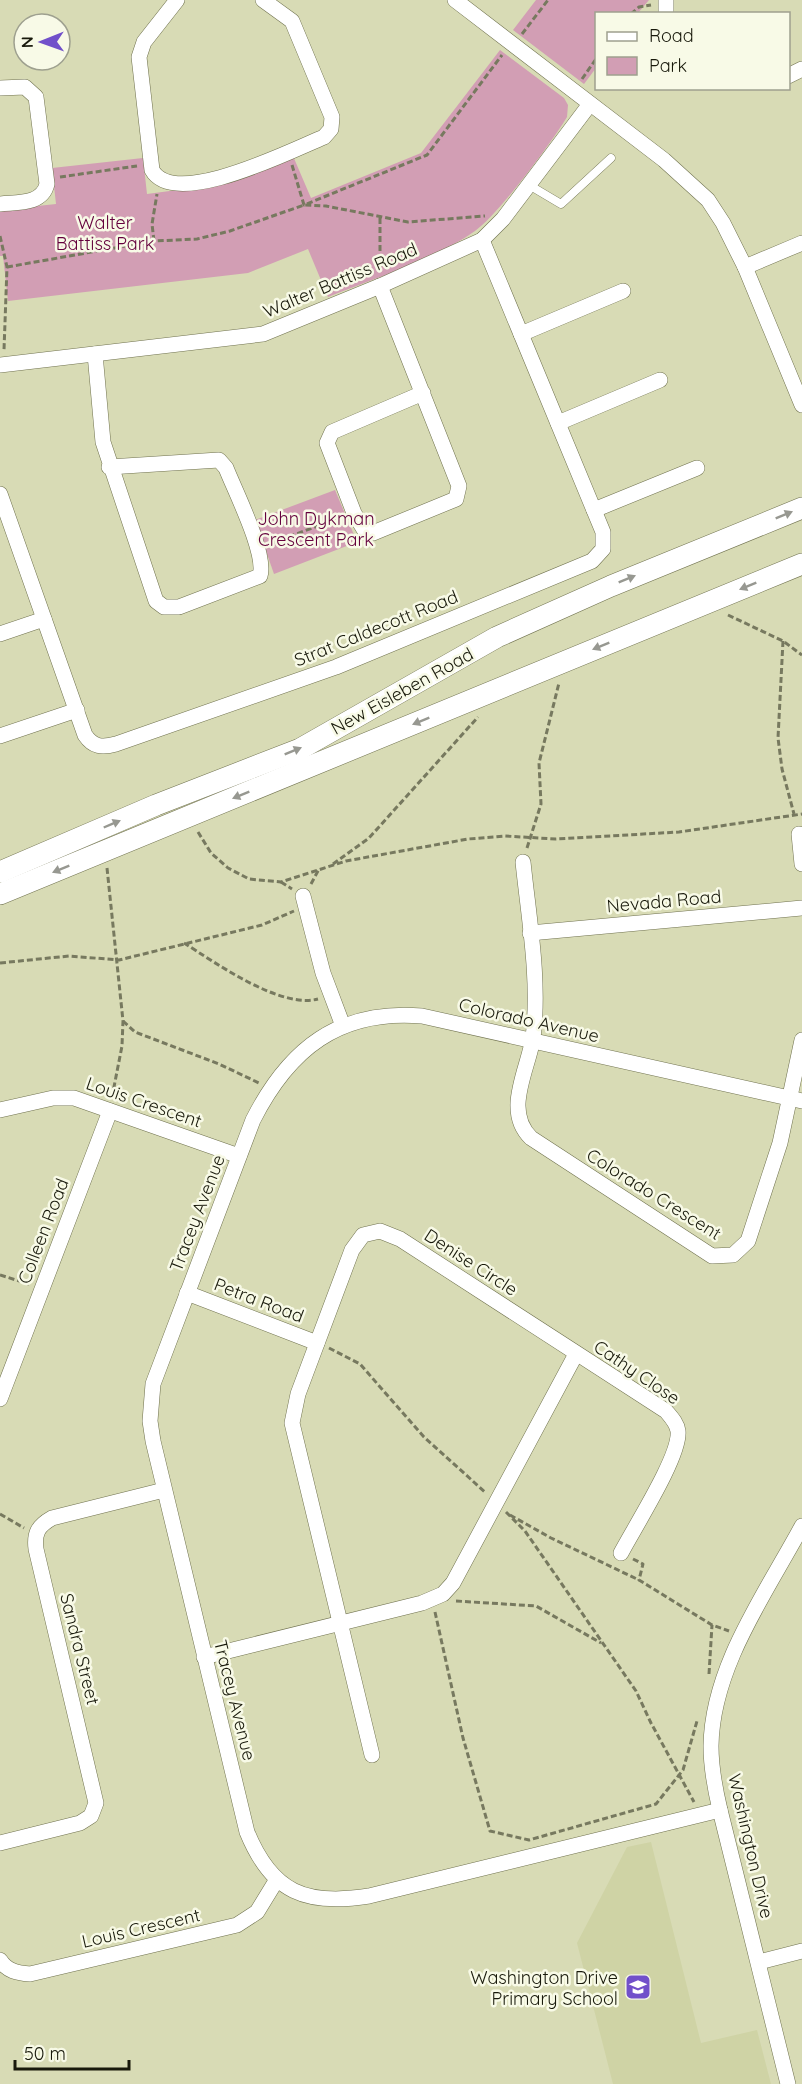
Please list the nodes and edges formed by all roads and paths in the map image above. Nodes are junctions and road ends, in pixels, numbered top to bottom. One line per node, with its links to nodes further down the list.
1 (177, 0): 15 (street)
2 (263, 0): 13 (street)
3 (455, 0): 11 (street)
4 (548, 0): 7 (path)
5 (666, 6): 6 (path)
6 (633, 12)
7 (517, 34)
8 (505, 51): 20 (path)
9 (595, 62): 11 (path)
10 (0, 88): 16 (street)
11 (575, 92): 12 (street)
12 (590, 104): 18 (street, Walter Battiss Road); 28 (street)
13 (290, 151): 17 (street); 20 (path)
14 (611, 158): 18 (lane)
15 (150, 165): 16 (path); 17 (street)
16 (46, 178): 19 (street)
17 (160, 180): 25 (path)
18 (530, 185): 22 (street, Walter Battiss Road)
19 (0, 204)
20 (304, 205): 21 (path); 25 (path)
21 (380, 217): 22 (path); 29 (path)
22 (503, 219): 24 (street, Walter Battiss Road)
23 (0, 236): 27 (path)
24 (482, 240): 29 (street, Walter Battiss Road); 31 (street, Strat Caldecott Road)
25 (154, 241): 27 (path)
26 (802, 243): 28 (street)
27 (7, 267): 33 (path)
28 (745, 267): 36 (street)
29 (380, 286): 32 (street, Walter Battiss Road); 35 (street)
30 (623, 291): 31 (street)
31 (521, 334): 37 (street, Strat Caldecott Road)
32 (94, 354): 33 (street, Walter Battiss Road); 38 (street)
33 (2, 364)
34 (660, 380): 37 (street)
35 (423, 393): 43 (street); 43 (street)
36 (802, 405)
37 (558, 423): 42 (street, Strat Caldecott Road)
38 (110, 467): 45 (street); 45 (street)
39 (697, 468): 42 (street)
40 (0, 494): 44 (street, Strat Caldecott Road)
41 (802, 508): 65 (main road, New Eisleben Road, one-way to 41)
42 (594, 510): 53 (street, Strat Caldecott Road)
43 (354, 513): 45 (path)
44 (6, 530): 48 (street, Strat Caldecott Road)
45 (257, 549)
46 (802, 564): 66 (main road, New Eisleben Road, one-way to 66)
47 (728, 615): 50 (path)
48 (44, 619): 49 (street); 53 (street, Strat Caldecott Road)
49 (0, 634)
50 (783, 641): 51 (path); 57 (path)
51 (802, 655)
52 (560, 676): 60 (path)
53 (77, 710): 55 (street)
54 (479, 715): 64 (path)
55 (0, 736)
56 (802, 814): 57 (path)
57 (795, 815): 59 (path); 60 (path)
58 (195, 827): 64 (path)
59 (799, 834): 63 (street)
60 (529, 837): 61 (path); 64 (path)
61 (524, 862): 69 (street, Colorado Crescent)
62 (106, 863): 71 (path)
63 (802, 864)
64 (330, 866)
65 (0, 872)
66 (0, 894)
67 (305, 900): 70 (path); 73 (street)
68 (802, 908): 69 (street, Nevada Road)
69 (530, 933): 77 (street, Colorado Crescent)
70 (184, 943): 71 (path); 73 (path)
71 (119, 960): 72 (path); 74 (path)
72 (0, 963)
73 (331, 995): 75 (street)
74 (123, 1021): 78 (path); 81 (path)
75 (343, 1026): 77 (street, Colorado Avenue); 78 (street, Colorado Avenue)
76 (802, 1040): 79 (street, Colorado Crescent)
77 (532, 1041): 79 (street, Colorado Avenue); 79 (street, Colorado Crescent)
78 (269, 1088): 82 (street, Tracey Avenue)
79 (795, 1100)
80 (0, 1110): 81 (street, Louis Crescent)
81 (110, 1111): 82 (street, Louis Crescent); 84 (street, Colleen Road)
82 (239, 1156): 85 (street, Tracey Avenue)
83 (0, 1275): 84 (path)
84 (41, 1290): 88 (street, Colleen Road)
85 (187, 1293): 86 (street, Petra Road); 89 (street, Tracey Avenue)
86 (317, 1343): 87 (street, Denise Circle); 90 (path); 97 (street, Denise Circle)
87 (576, 1354): 90 (street); 94 (street, Cathy Close)
88 (0, 1399)
89 (164, 1490): 101 (street, Tracey Avenue); 108 (street, Sandra Street)
90 (502, 1509): 95 (path); 96 (street); 100 (path)
91 (0, 1514): 93 (path)
92 (802, 1526): 99 (street, Washington Drive)
93 (20, 1527)
94 (621, 1553): 95 (path)
95 (639, 1580): 98 (path)
96 (433, 1600): 97 (street); 100 (path); 105 (path)
97 (340, 1623): 101 (street); 104 (street, Denise Circle)
98 (712, 1625): 99 (path); 102 (path)
99 (742, 1636): 106 (street, Washington Drive)
100 (601, 1643): 105 (path)
101 (204, 1657): 109 (street, Tracey Avenue)
102 (708, 1682)
103 (699, 1715): 105 (path)
104 (372, 1755)
105 (679, 1774): 107 (path)
106 (720, 1810): 107 (street); 112 (street, Washington Drive)
107 (699, 1815): 109 (street)
108 (0, 1843)
109 (276, 1881): 111 (street, Louis Crescent)
110 (802, 1951): 112 (street)
111 (0, 1960)
112 (759, 1962): 113 (street, Washington Drive)
113 (788, 2084)

